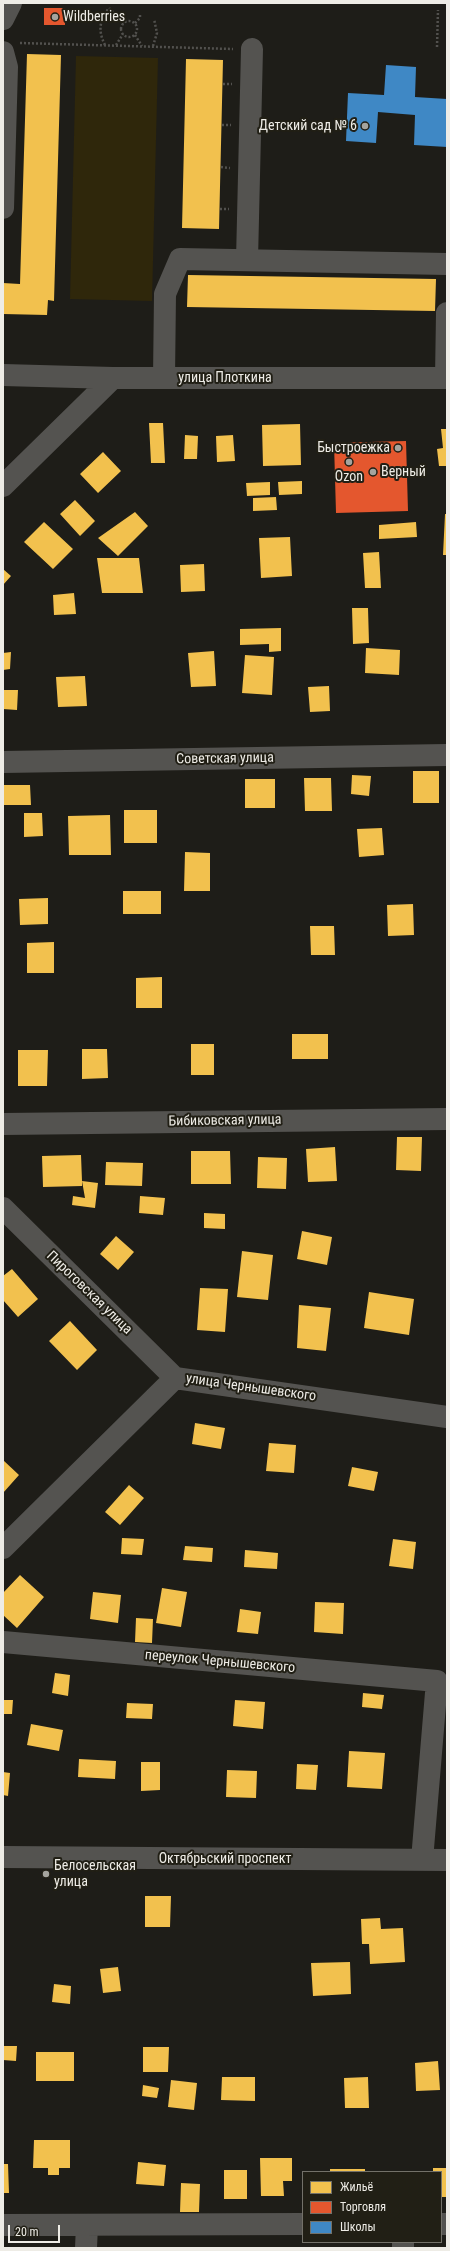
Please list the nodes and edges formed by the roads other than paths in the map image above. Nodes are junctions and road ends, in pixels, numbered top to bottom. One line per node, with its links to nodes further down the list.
1 (11, 3): 2 (street)
2 (3, 19)
3 (10, 47): 5 (street)
4 (252, 49): 6 (street)
5 (3, 208)
6 (247, 260): 7 (street); 11 (street)
7 (447, 264)
8 (447, 313): 12 (street)
9 (3, 375): 10 (street, улица Плоткина)
10 (113, 378): 11 (street, улица Плоткина); 13 (street)
11 (164, 378): 12 (street, улица Плоткина)
12 (447, 378)
13 (3, 486)
14 (447, 755): 15 (street, Советская улица)
15 (3, 762)
16 (447, 1119): 17 (street, Бибиковская улица)
17 (3, 1124)
18 (3, 1208): 19 (street, Пироговская улица)
19 (175, 1378): 20 (street, улица Чернышевского); 21 (street, улица Чернышевского)
20 (447, 1416)
21 (3, 1548)
22 (3, 1642): 24 (street, переулок Чернышевского)
23 (3, 1857): 24 (street, Октябрьский проспект)
24 (422, 1860): 25 (street, Октябрьский проспект)
25 (447, 1860)
26 (302, 2224): 28 (street)
27 (3, 2225): 28 (street)
28 (87, 2225): 29 (street)
29 (86, 2248)

